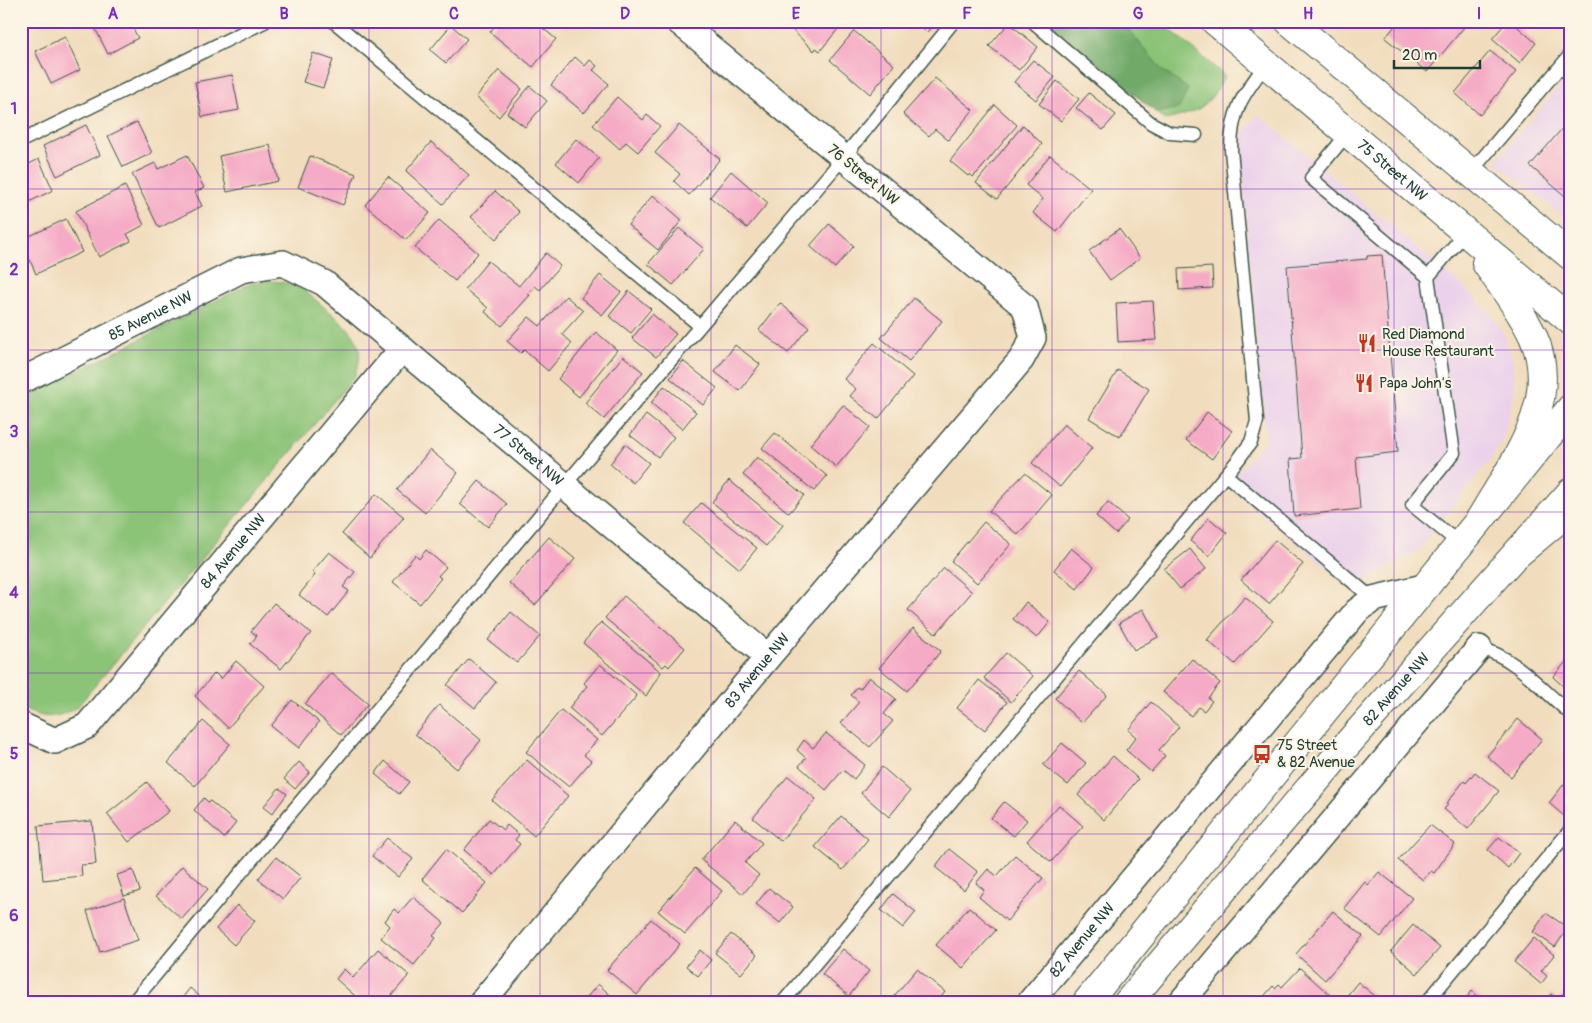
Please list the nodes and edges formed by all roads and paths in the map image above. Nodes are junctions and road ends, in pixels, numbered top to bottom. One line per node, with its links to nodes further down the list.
1 (266, 21): 14 (lane)
2 (333, 21): 22 (lane)
3 (678, 21): 15 (street, 76 Street NW)
4 (954, 21): 15 (lane)
5 (1032, 21): 13 (lane)
6 (1215, 21): 9 (main road, 75 Street NW)
7 (1295, 23): 16 (main road)
8 (1571, 54): 10 (lane)
9 (1266, 64): 12 (main road, 75 Street NW); 27 (lane)
10 (1560, 67): 11 (lane); 16 (lane)
11 (1571, 76)
12 (1348, 133): 17 (main road, 75 Street NW); 20 (lane)
13 (1196, 135)
14 (21, 141)
15 (843, 158): 22 (lane); 23 (street, 76 Street NW)
16 (1470, 173): 18 (main road)
17 (1465, 233): 20 (lane); 21 (main road, 75 Street NW); 31 (main road)
18 (1571, 256)
19 (284, 263): 24 (street, 77 Street NW); 25 (street, 85 Avenue NW)
20 (1428, 277): 32 (lane)
21 (1571, 321)
22 (700, 326): 28 (lane)
23 (1033, 338): 37 (street, 83 Avenue NW)
24 (402, 349): 28 (street, 77 Street NW); 39 (street, 84 Avenue NW)
25 (21, 381)
26 (1571, 408): 31 (main road)
27 (1226, 475): 35 (lane); 43 (lane)
28 (564, 486): 37 (street, 77 Street NW); 41 (lane)
29 (1571, 492): 33 (main road, 82 Avenue NW)
30 (1571, 509): 33 (main road)
31 (1479, 520): 32 (main road)
32 (1460, 544): 34 (main road)
33 (1516, 555): 46 (main road, 82 Avenue NW)
34 (1424, 587): 35 (street, 82 Avenue NW); 45 (main road)
35 (1374, 599): 44 (street, 82 Avenue NW)
36 (1479, 648): 38 (lane); 47 (street)
37 (768, 657): 42 (street, 83 Avenue NW)
38 (1571, 714)
39 (21, 725)
40 (1571, 829): 48 (lane)
41 (133, 1002)
42 (482, 1002)
43 (783, 1002)
44 (1030, 1002)
45 (1087, 1002)
46 (1128, 1002)
47 (1181, 1002)
48 (1427, 1002)

